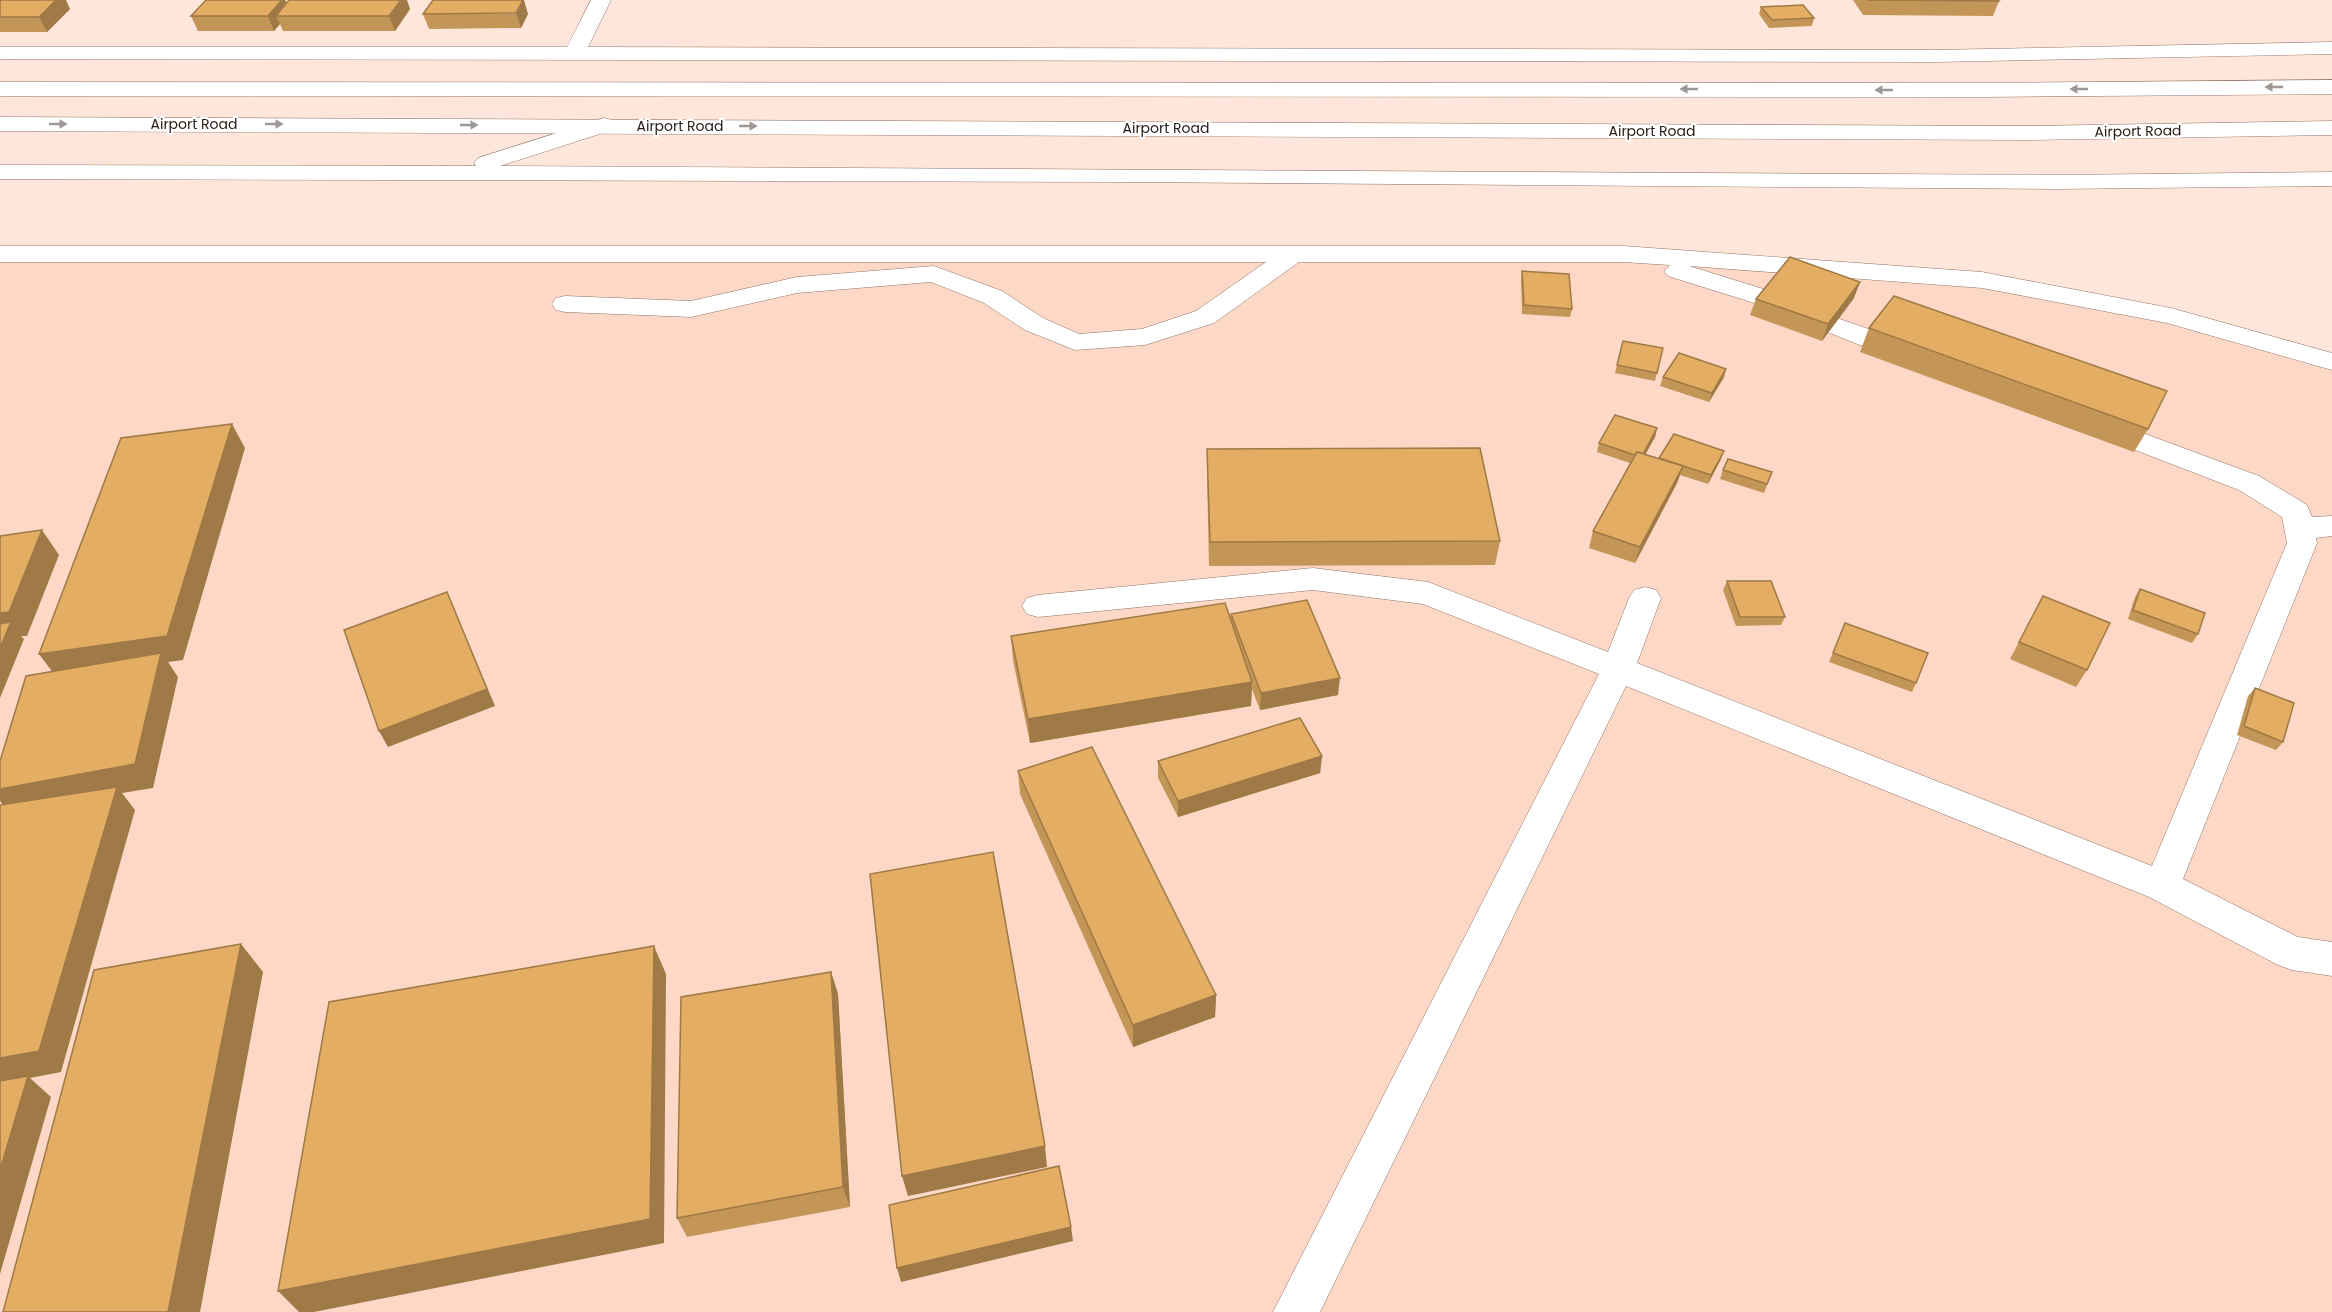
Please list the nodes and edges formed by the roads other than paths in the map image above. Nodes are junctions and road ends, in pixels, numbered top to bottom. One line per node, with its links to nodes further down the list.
1 (601, 0): 5 (street)
2 (2332, 48): 6 (street)
3 (0, 53): 4 (street)
4 (238, 53): 5 (street); 8 (street)
5 (574, 54): 6 (street)
6 (1056, 55): 10 (street)
7 (2332, 87): 11 (street, one-way to 11)
8 (209, 88): 9 (street); 10 (street)
9 (0, 89)
10 (1054, 89): 11 (street)
11 (1325, 89): 15 (street)
12 (0, 124): 13 (street, Airport Road, one-way to 13)
13 (604, 125): 15 (street, Airport Road, one-way to 15); 17 (street)
14 (2332, 128): 15 (street, Airport Road)
15 (1329, 129)
16 (0, 172): 17 (street)
17 (455, 173): 18 (street)
18 (2332, 179)
19 (0, 254): 20 (street)
20 (1293, 254): 21 (street); 23 (street)
21 (1623, 254): 22 (street); 26 (street)
22 (1764, 298)
23 (565, 304)
24 (1834, 325): 25 (street)
25 (1870, 339)
26 (2332, 362)
27 (2140, 441): 29 (street)
28 (2332, 526): 29 (street)
29 (2299, 529): 33 (street)
30 (1645, 598): 32 (street)
31 (1038, 606): 32 (street)
32 (1618, 669): 33 (street); 35 (street)
33 (2162, 886): 34 (street)
34 (2332, 959)
35 (1296, 1312)

